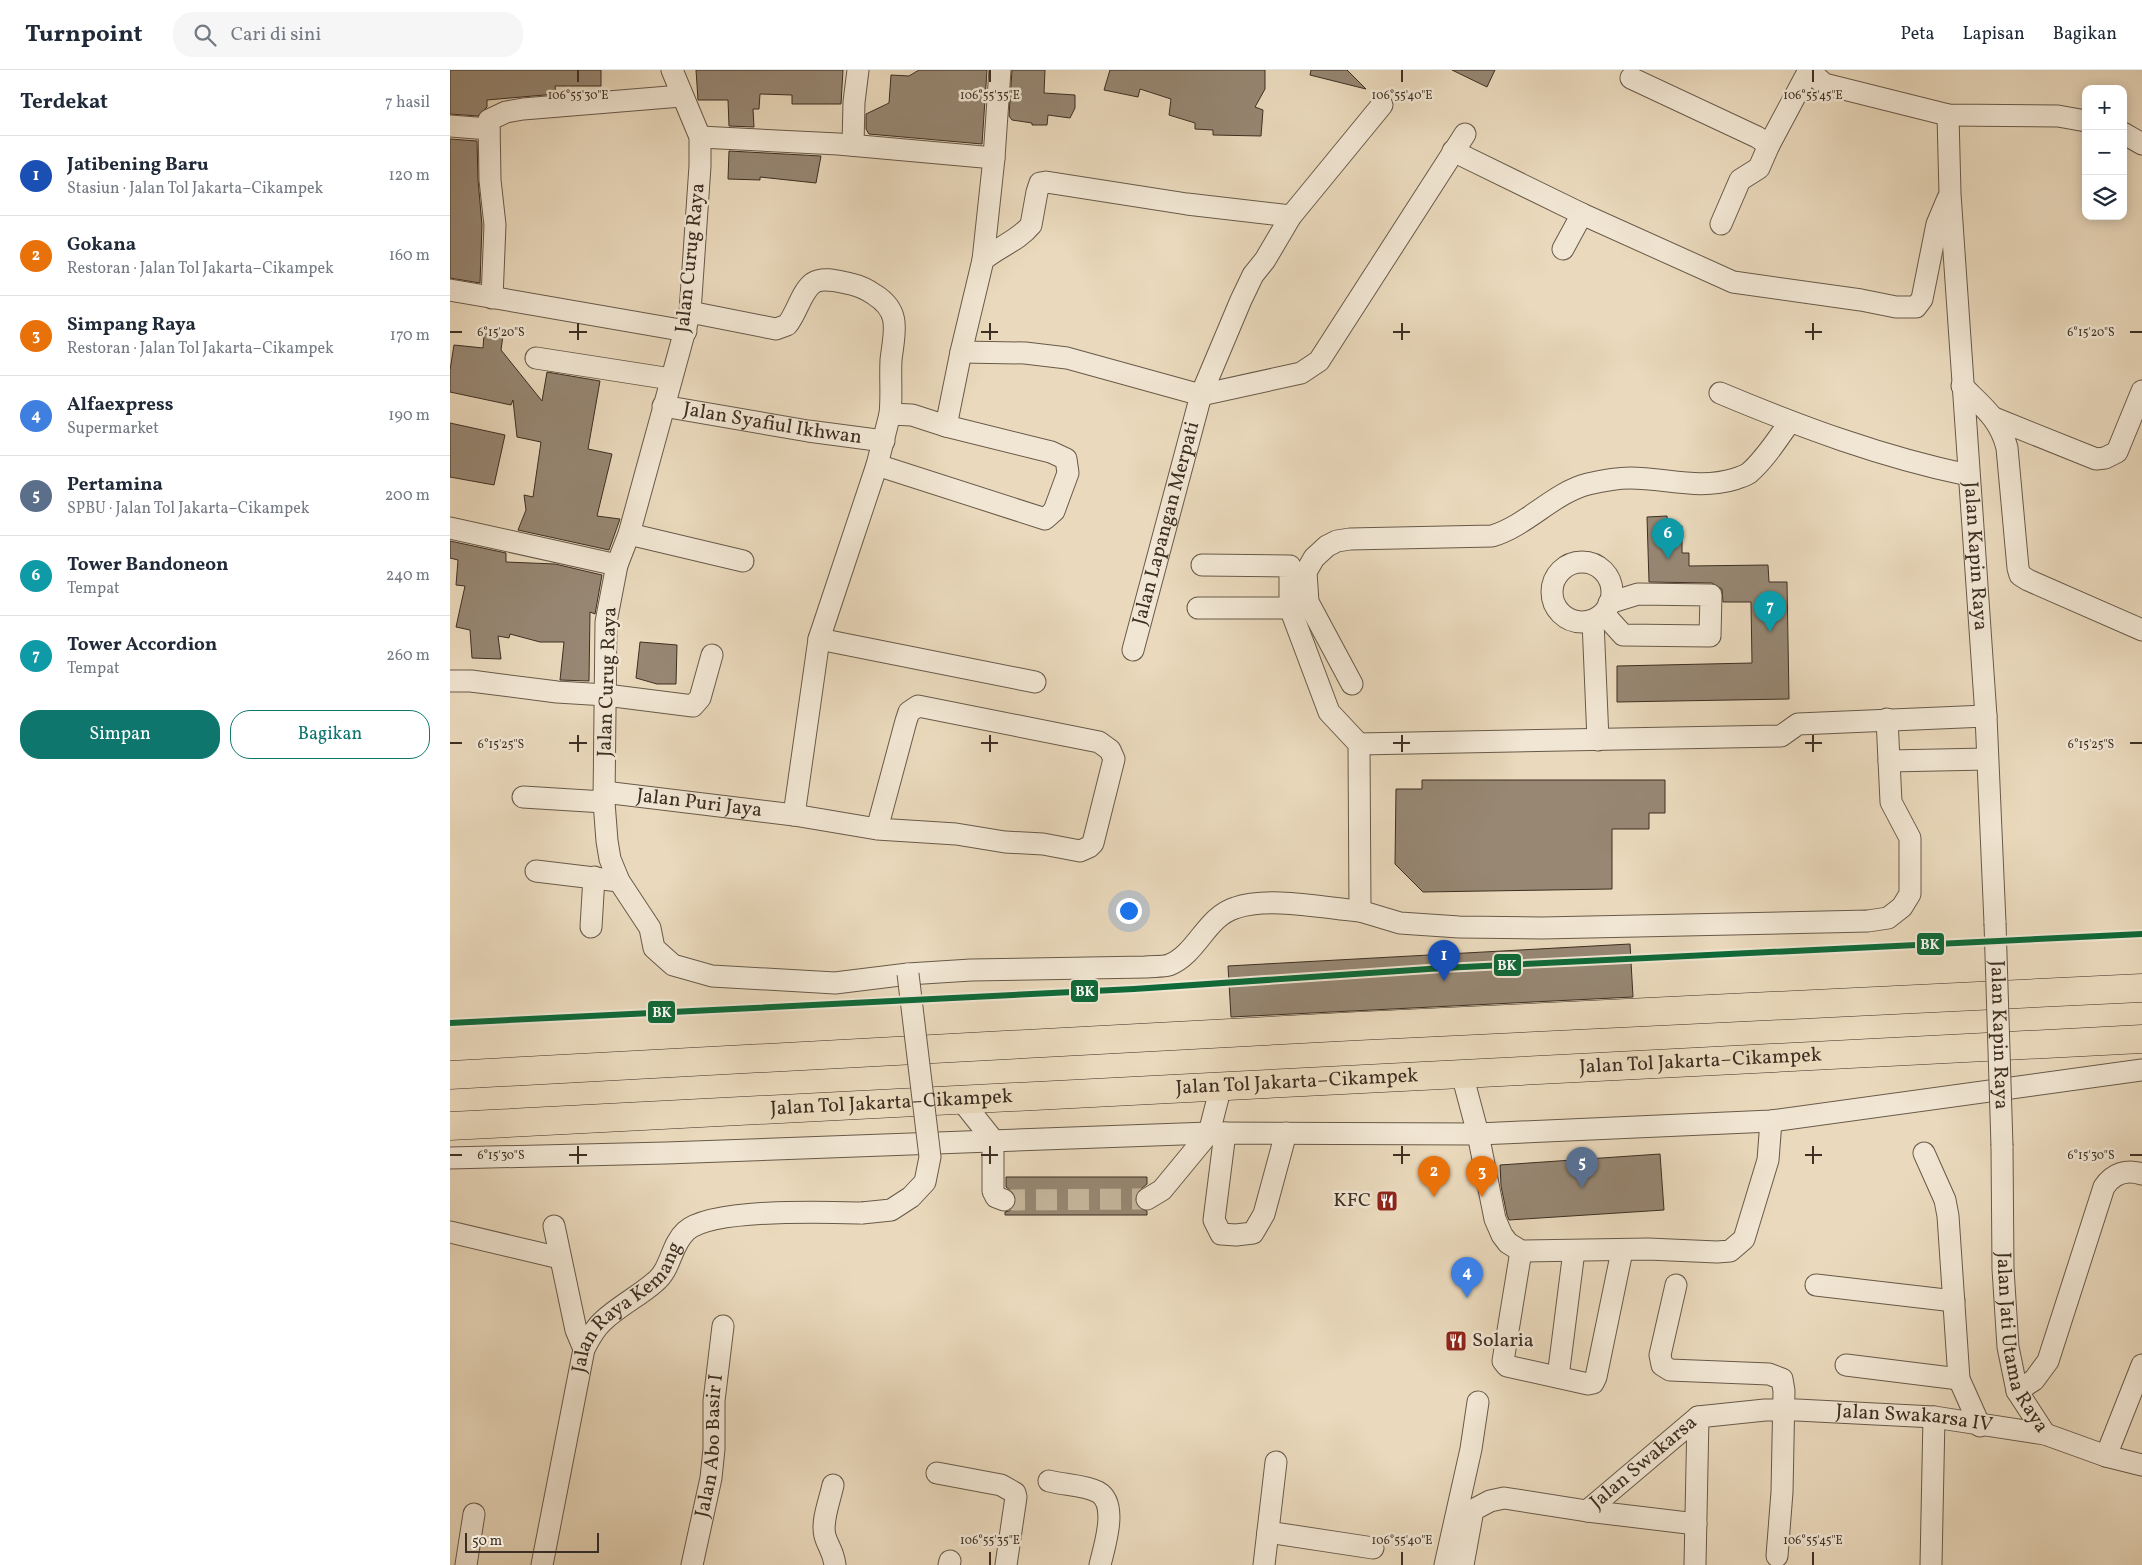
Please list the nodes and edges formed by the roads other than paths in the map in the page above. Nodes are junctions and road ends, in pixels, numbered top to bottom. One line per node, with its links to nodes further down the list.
1 (672, 70): 6 (street, Jalan Curug Raya)
2 (858, 70): 17 (street)
3 (1000, 70): 19 (street)
4 (1809, 70): 8 (street); 15 (street)
5 (1631, 78): 15 (street)
6 (681, 96): 11 (street); 14 (street, Jalan Curug Raya)
7 (1382, 104): 22 (street, Jalan Lapangan Merpati)
8 (1948, 115): 9 (street); 20 (street, Jalan Kapin Raya)
9 (2082, 120)
10 (450, 126): 11 (street)
11 (488, 129): 27 (street)
12 (1465, 134): 18 (street)
13 (2127, 135): 16 (street)
14 (700, 137): 17 (street); 28 (street, Jalan Curug Raya)
15 (1769, 144): 23 (street)
16 (2142, 144)
17 (853, 145): 19 (street)
18 (1453, 151): 21 (street); 35 (street)
19 (994, 158): 25 (street)
20 (1950, 194): 21 (street); 32 (street, Jalan Kapin Raya)
21 (1582, 214): 24 (street)
22 (1291, 216): 25 (street); 35 (street, Jalan Lapangan Merpati)
23 (1721, 224)
24 (1563, 250)
25 (984, 260): 29 (street)
26 (450, 290): 27 (street)
27 (492, 298): 28 (street)
28 (688, 321): 31 (street, Jalan Curug Raya); 37 (street)
29 (961, 352): 35 (street); 40 (street)
30 (536, 358): 31 (street)
31 (672, 379): 36 (street, Jalan Curug Raya)
32 (1962, 386): 38 (street); 43 (street, Jalan Kapin Raya)
33 (2142, 391): 38 (street)
34 (1720, 394): 39 (street)
35 (1201, 395): 54 (street, Jalan Lapangan Merpati)
36 (663, 406): 41 (street, Jalan Syafiul Ikhwan); 45 (street, Jalan Curug Raya)
37 (890, 414): 40 (street); 41 (street)
38 (1994, 418): 52 (street)
39 (1790, 423): 43 (street); 58 (street)
40 (946, 426): 42 (street)
41 (884, 441): 42 (street)
42 (877, 465): 53 (street)
43 (1968, 475): 60 (street, Jalan Kapin Raya)
44 (450, 528): 47 (street)
45 (629, 534): 46 (street); 47 (street, Jalan Curug Raya)
46 (743, 561)
47 (617, 565): 59 (street, Jalan Curug Raya)
48 (1202, 565): 50 (street)
49 (1198, 608): 50 (street)
50 (1290, 608): 63 (street)
51 (1597, 615): 62 (street)
52 (2142, 630)
53 (819, 638): 57 (street); 68 (street)
54 (1133, 650)
55 (712, 655): 59 (street)
56 (450, 681): 59 (street)
57 (1035, 682)
58 (1352, 684)
59 (606, 696): 67 (street, Jalan Curug Raya)
60 (1986, 716): 61 (street); 64 (street, Jalan Kapin Raya)
61 (1887, 719): 62 (street); 65 (street, Jalan Curug Raya)
62 (1591, 740): 63 (street)
63 (1359, 744): 73 (street)
64 (1987, 759): 65 (street); 89 (street, Jalan Kapin Raya, bridge)
65 (1889, 761): 73 (street, Jalan Curug Raya)
66 (523, 797): 67 (street, Jalan Puri Jaya)
67 (604, 797): 68 (street, Jalan Puri Jaya); 72 (street, Jalan Curug Raya)
68 (794, 815): 69 (street, Jalan Puri Jaya)
69 (877, 829): 69 (street, Jalan Puri Jaya)
70 (536, 872): 71 (street)
71 (594, 877): 72 (street); 74 (street)
72 (619, 881): 75 (street, Jalan Curug Raya)
73 (1360, 911): 75 (street, Jalan Curug Raya)
74 (591, 927)
75 (908, 974): 105 (street, Jalan Raya Kemang, bridge)
76 (2142, 988): 80 (highway)
77 (2142, 1039): 79 (highway, Jalan Tol Jakarta–Cikampek)
78 (2142, 1070): 83 (street)
79 (1462, 1074): 81 (highway, Jalan Tol Jakarta–Cikampek); 87 (street)
80 (450, 1075)
81 (1221, 1086): 82 (highway, Jalan Tol Jakarta–Cikampek); 85 (street)
82 (962, 1102): 84 (highway, Jalan Tol Jakarta–Cikampek); 88 (street)
83 (1771, 1121): 87 (street); 97 (street)
84 (450, 1126)
85 (1217, 1133): 86 (street); 86 (street); 88 (street); 93 (street)
86 (1286, 1134): 87 (street)
87 (1478, 1134): 98 (street)
88 (993, 1140): 91 (street); 94 (street)
89 (2002, 1146): 110 (street, Jalan Jati Utama Raya)
90 (1924, 1153): 103 (street)
91 (450, 1158)
92 (2142, 1174): 110 (street)
93 (1147, 1199)
94 (1004, 1200)
95 (554, 1226): 100 (street)
96 (450, 1232): 100 (street)
97 (1622, 1250): 99 (street); 108 (street)
98 (1521, 1251): 99 (street); 108 (street)
99 (1574, 1251): 108 (street)
100 (560, 1258): 105 (street)
101 (1816, 1285): 103 (street)
102 (1676, 1286): 112 (street)
103 (1954, 1301): 109 (street)
104 (723, 1326): 131 (street, Jalan Abo Basir I)
105 (584, 1349): 130 (street, Jalan Raya Kemang)
106 (1846, 1366): 109 (street)
107 (2142, 1366): 117 (street)
108 (1558, 1377)
109 (1959, 1379): 115 (street)
110 (2017, 1391): 116 (street, Jalan Jati Utama Raya)
111 (1478, 1402): 136 (street)
112 (1784, 1409): 113 (street, Jalan Swakarsa); 114 (street, Jalan Swakarsa IV); 128 (street)
113 (1698, 1417): 123 (street, Jalan Swakarsa); 125 (street)
114 (1934, 1417): 115 (street, Jalan Swakarsa IV); 139 (street)
115 (1980, 1426): 116 (street, Jalan Swakarsa IV)
116 (2045, 1434): 117 (street, Jalan Jati Utama Raya)
117 (2106, 1456): 119 (street, Jalan Jati Utama Raya)
118 (1276, 1462): 126 (street)
119 (2142, 1465)
120 (938, 1473): 133 (street)
121 (1049, 1481): 134 (street)
122 (833, 1485): 132 (street)
123 (1587, 1511): 125 (street); 137 (street, Jalan Swakarsa)
124 (474, 1514): 129 (street)
125 (1696, 1524): 138 (street)
126 (1268, 1532): 127 (street); 135 (street)
127 (1372, 1548)
128 (1777, 1556)
129 (466, 1565)
130 (542, 1565)
131 (692, 1565)
132 (835, 1565)
133 (1006, 1565)
134 (1100, 1565)
135 (1264, 1565)
136 (1445, 1565)
137 (1463, 1565)
138 (1695, 1565)
139 (1931, 1565)

